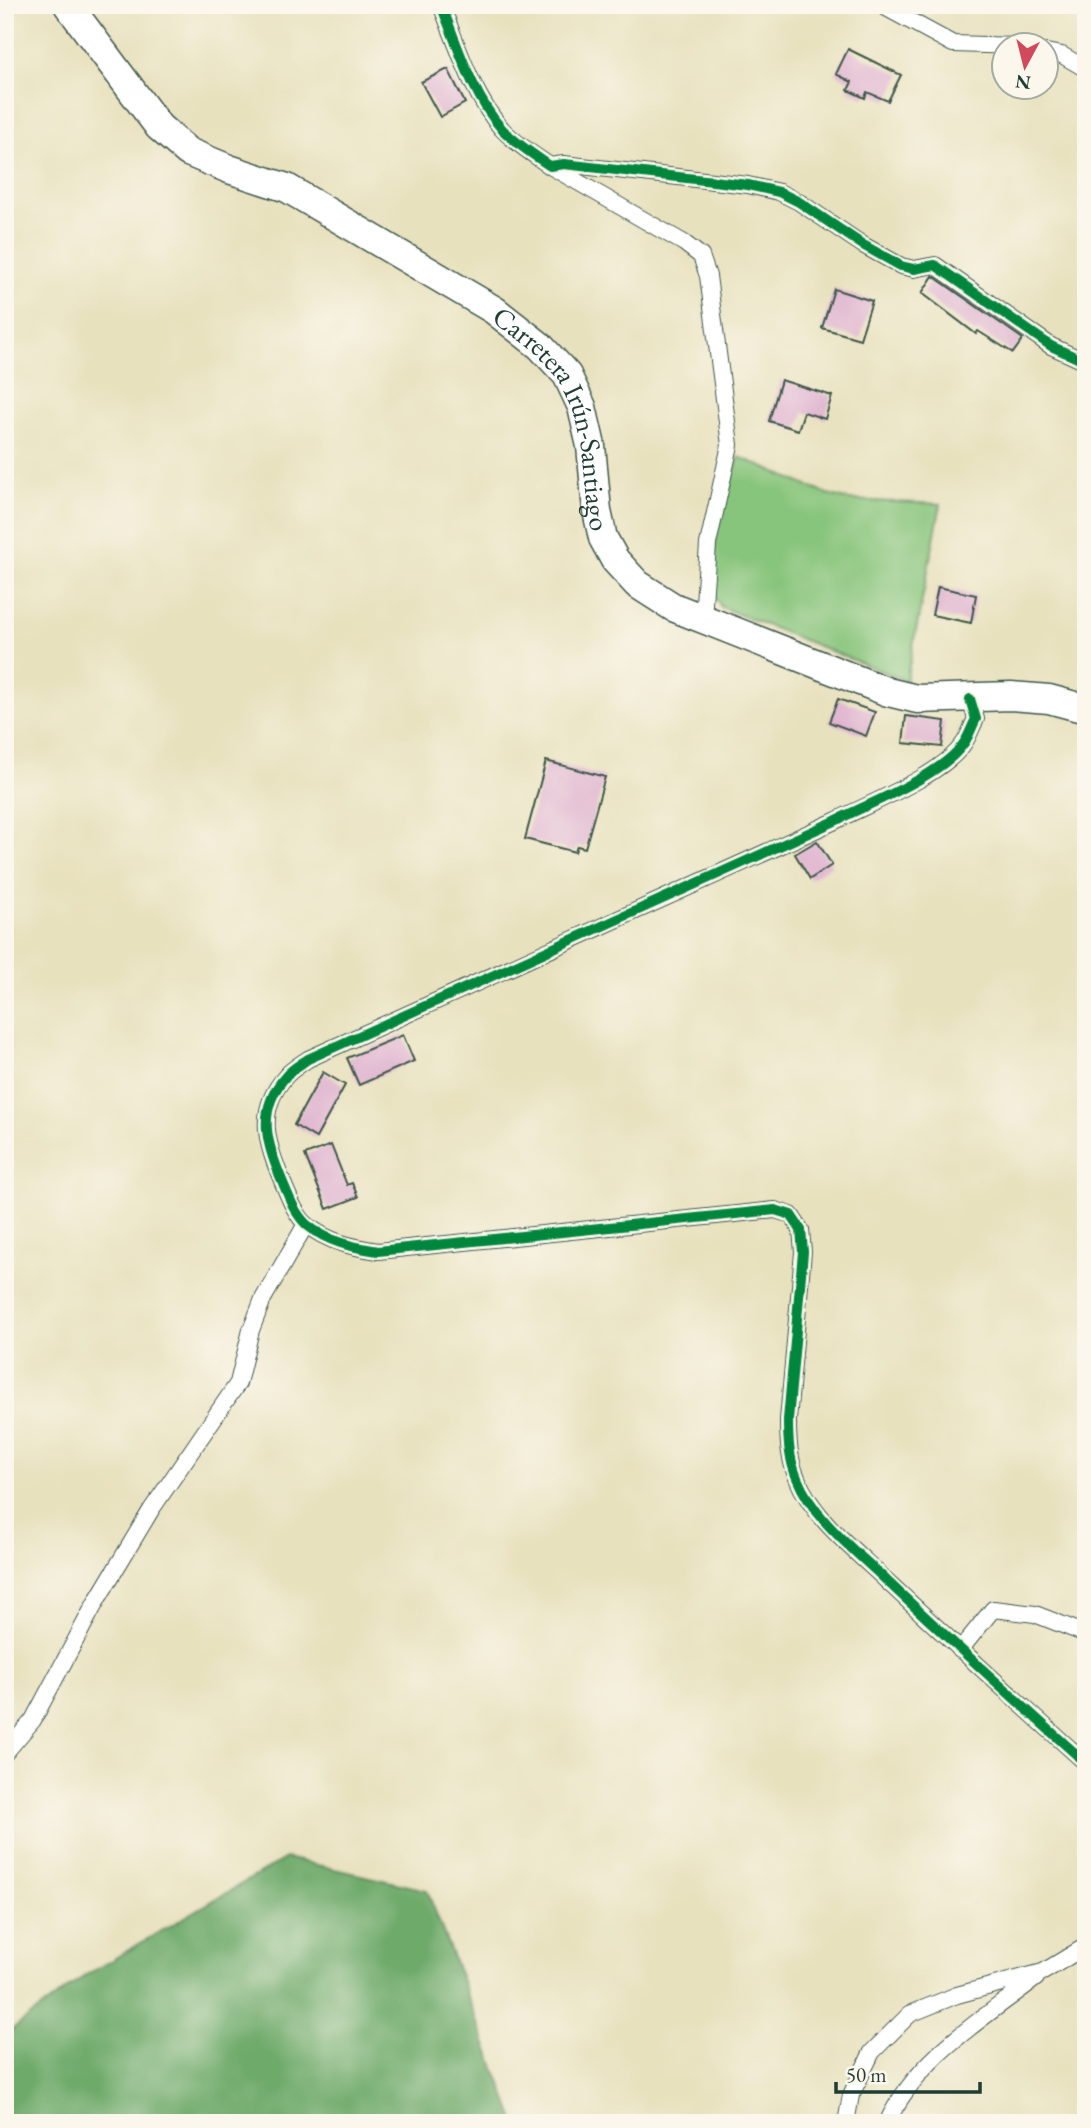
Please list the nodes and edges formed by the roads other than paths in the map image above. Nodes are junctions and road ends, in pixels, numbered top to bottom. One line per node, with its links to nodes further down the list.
1 (68, 5): 9 (highway, Carretera Irún-Santiago)
2 (441, 5): 7 (street)
3 (881, 5): 4 (street)
4 (990, 45)
5 (1060, 55): 6 (street)
6 (1086, 69)
7 (550, 166): 8 (street); 9 (street)
8 (1086, 362)
9 (703, 619): 10 (highway, Carretera Irún-Santiago)
10 (970, 699): 11 (highway, Carretera Irún-Santiago); 12 (street)
11 (1086, 709)
12 (306, 1224): 14 (street); 15 (street)
13 (1086, 1634): 14 (street)
14 (960, 1650): 16 (street)
15 (5, 1753)
16 (1086, 1763)
17 (1086, 1946): 18 (street)
18 (1043, 1972): 19 (street); 20 (street)
19 (846, 2123)
20 (887, 2123)

